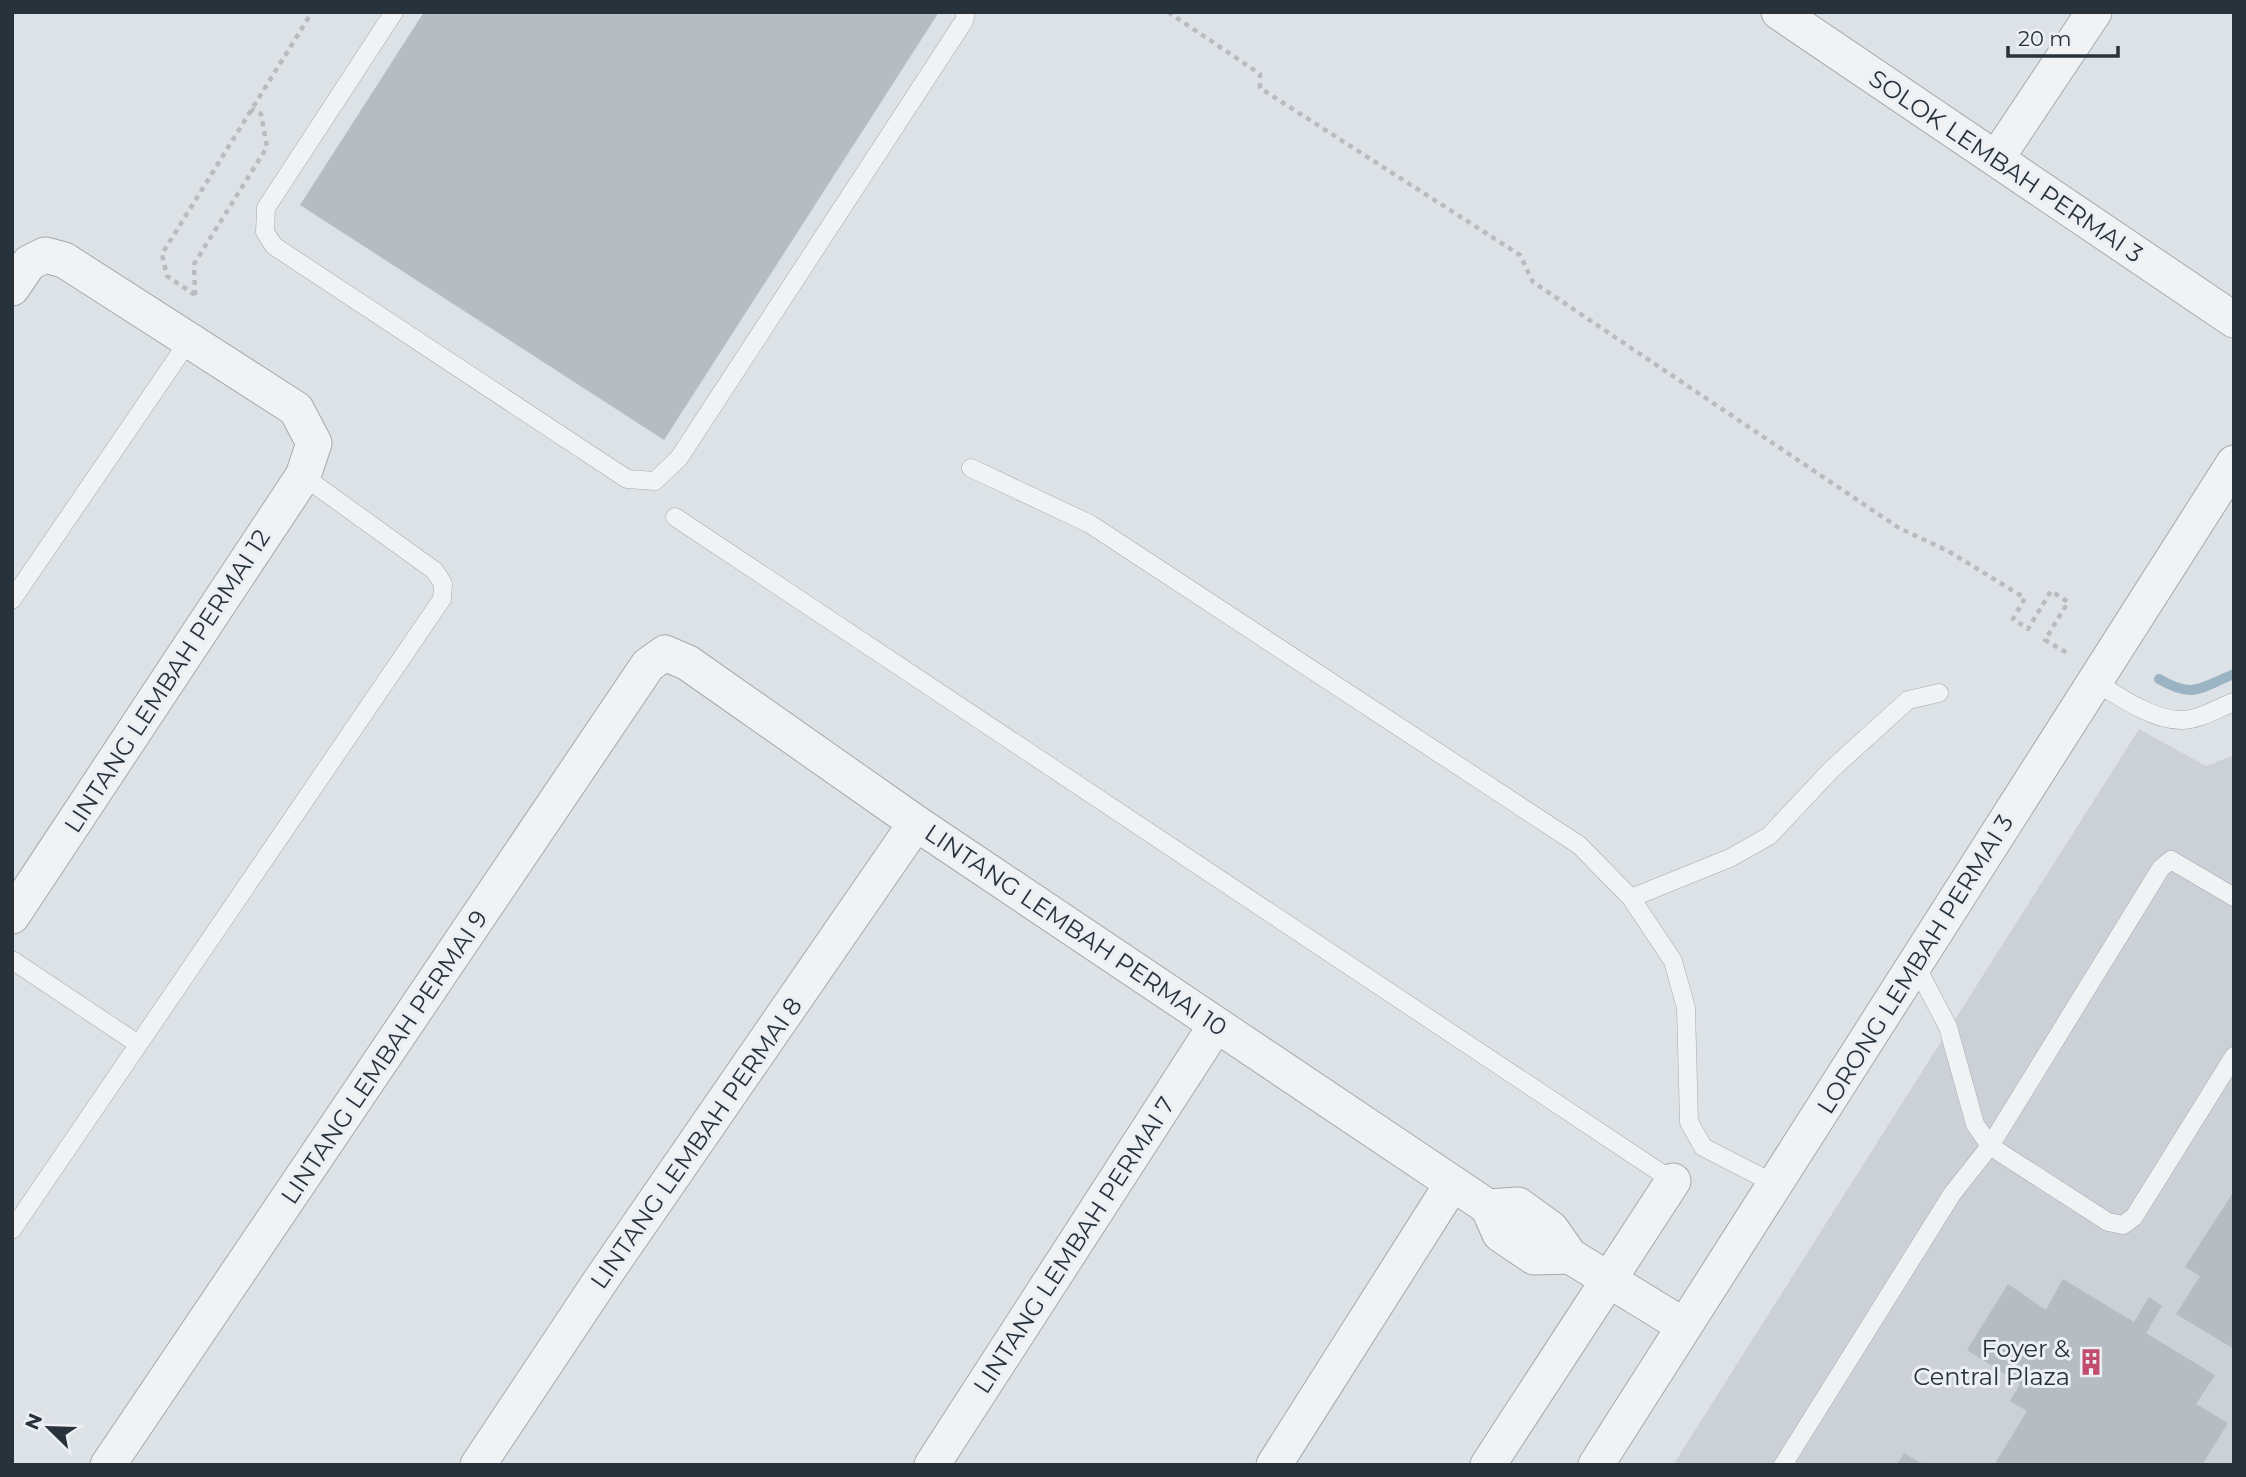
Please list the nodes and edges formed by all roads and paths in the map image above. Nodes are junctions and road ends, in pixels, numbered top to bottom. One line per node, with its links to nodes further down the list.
1 (312, 12): 7 (path)
2 (394, 12): 3 (lane)
3 (966, 12)
4 (1168, 12): 19 (path)
5 (1779, 12): 8 (street, SOLOK LEMBAH PERMAI 3)
6 (2094, 12): 8 (street)
7 (251, 109): 10 (path); 10 (path)
8 (1996, 159): 11 (street, SOLOK LEMBAH PERMAI 3)
9 (12, 288): 12 (street)
10 (195, 295): 12 (path)
11 (2234, 320)
12 (182, 334): 15 (street, LINTANG LEMBAH PERMAI 12); 17 (lane)
13 (2234, 463): 19 (street, LORONG LEMBAH PERMAI 3)
14 (971, 468): 24 (lane)
15 (303, 476): 25 (street, LINTANG LEMBAH PERMAI 12); 29 (lane)
16 (675, 517): 32 (lane)
17 (12, 600)
18 (665, 653): 22 (street, LINTANG LEMBAH PERMAI 10); 38 (street, LINTANG LEMBAH PERMAI 9)
19 (2097, 677): 21 (lane); 27 (street, LORONG LEMBAH PERMAI 3)
20 (1940, 692): 24 (lane)
21 (2234, 702)
22 (916, 823): 28 (street, LINTANG LEMBAH PERMAI 10); 39 (street, LINTANG LEMBAH PERMAI 8)
23 (2234, 897): 31 (lane)
24 (1631, 898): 34 (lane)
25 (12, 916)
26 (12, 960): 29 (lane)
27 (1914, 964): 31 (lane); 34 (street, LORONG LEMBAH PERMAI 3)
28 (1216, 1025): 33 (street, LINTANG LEMBAH PERMAI 10); 40 (street, LINTANG LEMBAH PERMAI 7)
29 (138, 1044): 35 (lane)
30 (2234, 1056): 31 (lane)
31 (1990, 1146): 44 (lane)
32 (1673, 1181): 36 (street)
33 (1452, 1184): 36 (street, LINTANG LEMBAH PERMAI 10); 41 (street)
34 (1775, 1184): 37 (street, LORONG LEMBAH PERMAI 3)
35 (12, 1230)
36 (1609, 1279): 37 (street, LINTANG LEMBAH PERMAI 10); 42 (street)
37 (1684, 1326): 43 (street, LORONG LEMBAH PERMAI 3)
38 (108, 1465)
39 (478, 1465)
40 (932, 1465)
41 (1273, 1465)
42 (1488, 1465)
43 (1596, 1465)
44 (1783, 1465)

